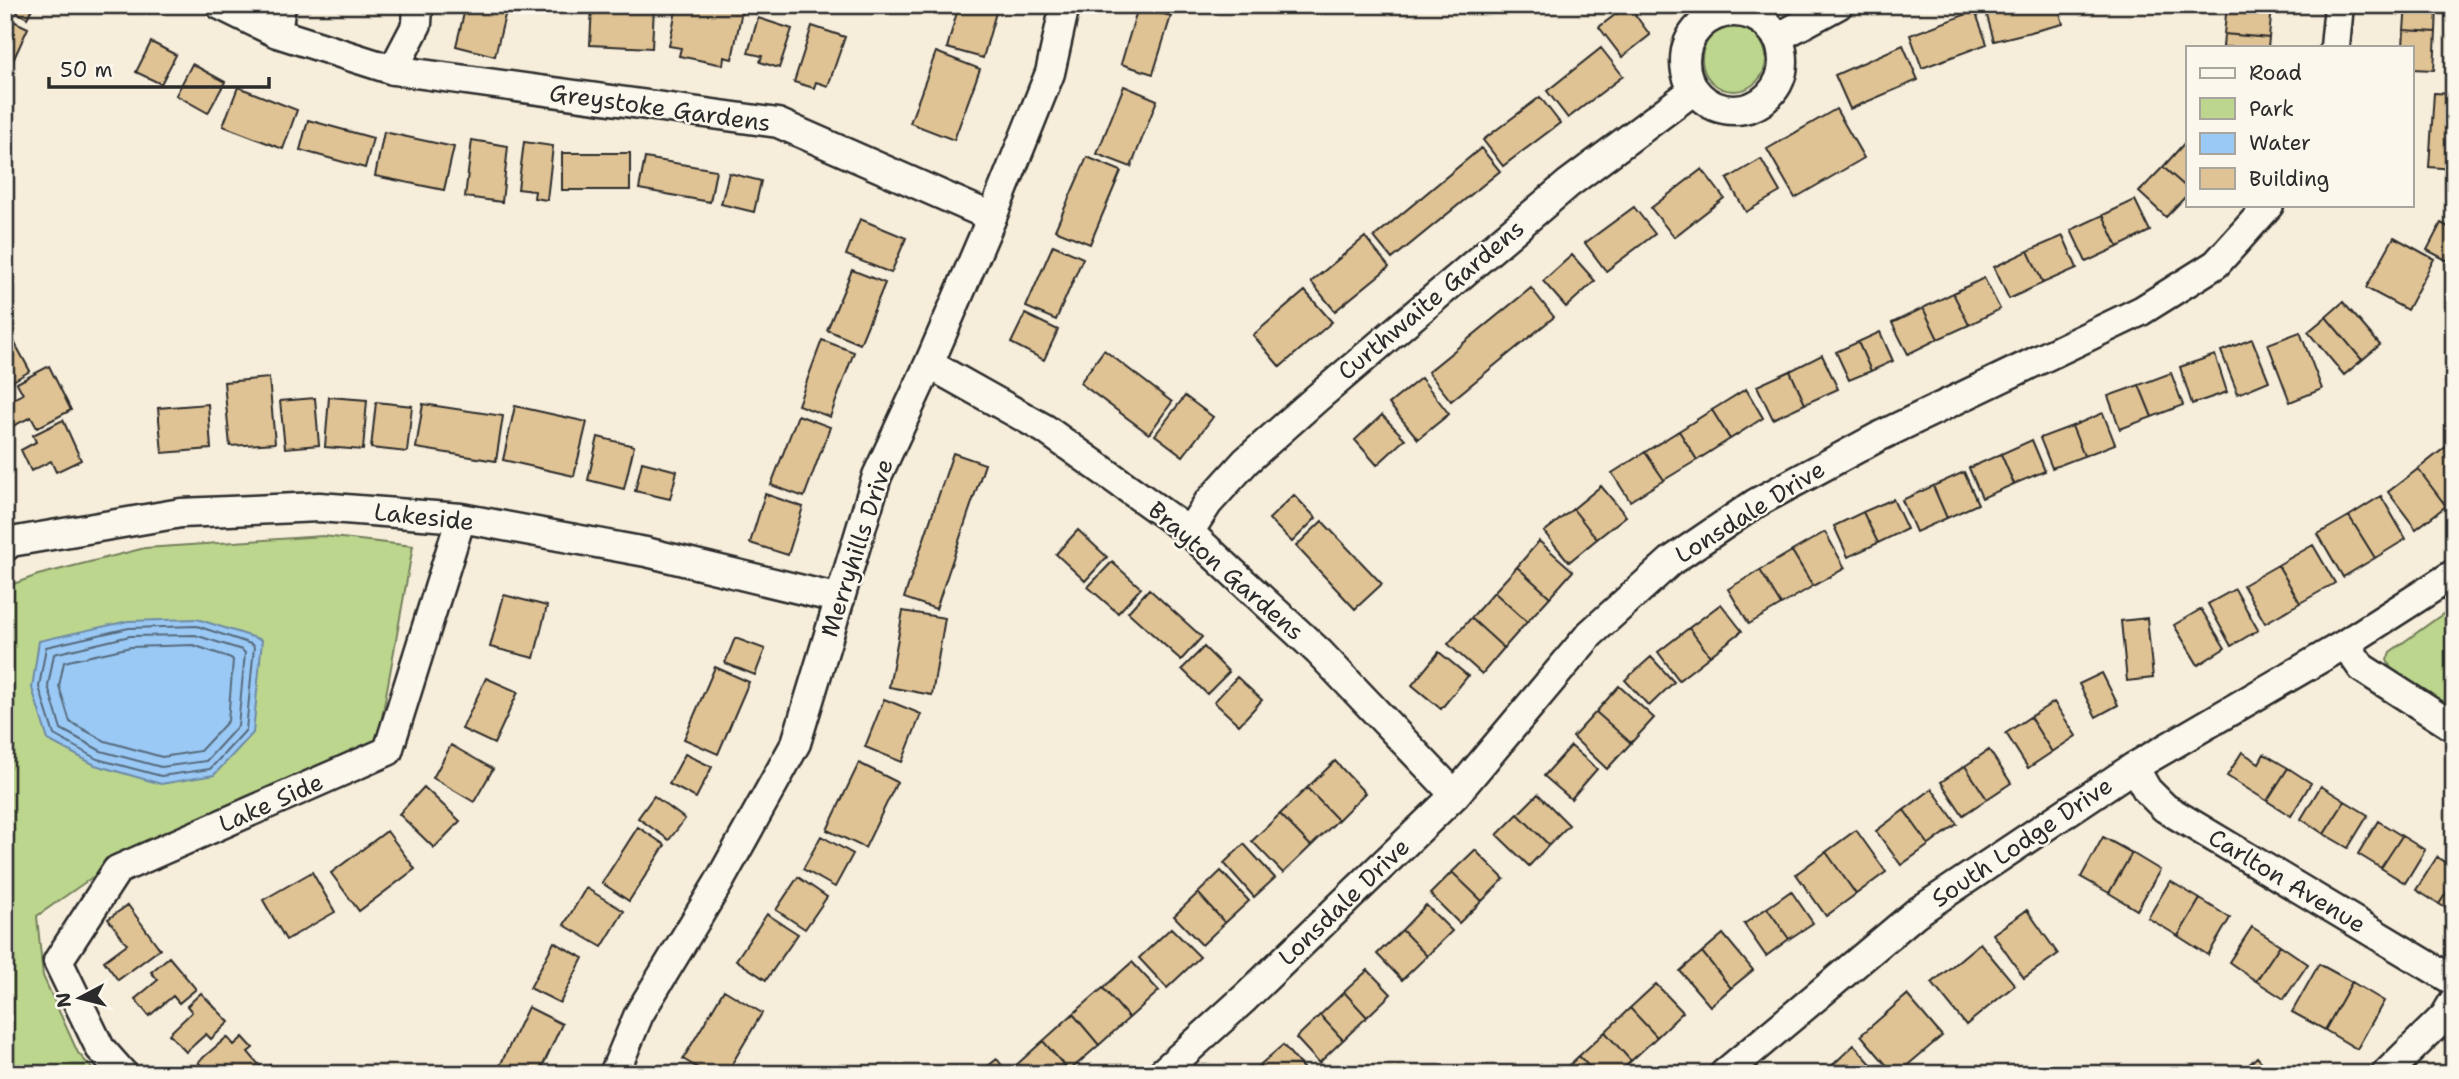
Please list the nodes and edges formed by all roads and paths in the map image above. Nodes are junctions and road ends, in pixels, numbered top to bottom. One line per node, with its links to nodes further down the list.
1 (220, 5): 7 (street, Greystoke Gardens)
2 (281, 5): 7 (street)
3 (418, 5): 10 (street)
4 (1065, 5): 13 (street, Merryhills Drive)
5 (1838, 5): 8 (street)
6 (2339, 5): 9 (street)
7 (277, 33): 10 (street, Greystoke Gardens)
8 (1777, 38): 11 (street); 11 (street)
9 (2335, 46)
10 (393, 71): 13 (street, Greystoke Gardens)
11 (1695, 90): 16 (street, Curthwaite Gardens)
12 (2268, 206): 23 (street, Lonsdale Drive)
13 (992, 218): 14 (street, Merryhills Drive)
14 (929, 364): 16 (street, Brayton Gardens); 19 (street, Merryhills Drive)
15 (461, 518): 17 (street, Lakeside); 19 (street, Lakeside); 26 (street, Lake Side)
16 (1189, 532): 23 (street, Brayton Gardens)
17 (7, 540)
18 (2454, 573): 20 (street, South Lodge Drive)
19 (839, 599): 27 (street, Merryhills Drive)
20 (2345, 645): 21 (street); 22 (street, South Lodge Drive)
21 (2454, 727)
22 (2134, 767): 24 (street, Carlton Avenue); 29 (street, South Lodge Drive)
23 (1455, 795): 28 (street, Lonsdale Drive)
24 (2454, 981)
25 (2454, 1001): 30 (street)
26 (123, 1074)
27 (614, 1074)
28 (1161, 1074)
29 (1724, 1074)
30 (2386, 1074)

